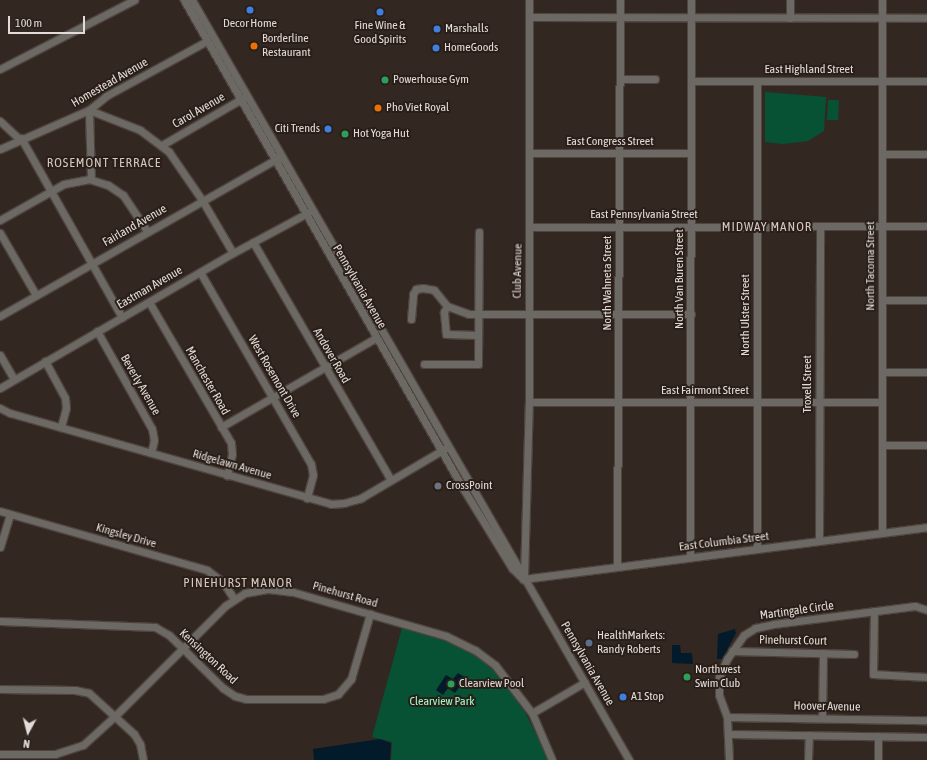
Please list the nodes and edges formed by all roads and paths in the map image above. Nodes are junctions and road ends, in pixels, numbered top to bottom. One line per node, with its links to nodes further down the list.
1 (134, 0): 16 (street)
2 (184, 0): 15 (street, Pennsylvania Avenue)
3 (192, 0): 23 (street, Pennsylvania Avenue)
4 (530, 0): 9 (street, Club Avenue)
5 (620, 0): 10 (street, North Wahneta Street)
6 (691, 0): 11 (street, North Van Buren Street)
7 (790, 0): 12 (street)
8 (882, 0): 13 (street, North Tacoma Street)
9 (529, 17): 10 (street); 29 (street, Club Avenue)
10 (620, 17): 11 (street); 17 (street, North Wahneta Street)
11 (691, 17): 12 (street); 19 (street, North Van Buren Street)
12 (790, 18): 13 (street)
13 (883, 18): 14 (street); 21 (street, North Tacoma Street)
14 (927, 18)
15 (207, 41): 23 (street, Pennsylvania Avenue); 24 (street, Homestead Avenue)
16 (0, 69)
17 (620, 79): 18 (street); 30 (street, North Wahneta Street)
18 (655, 79)
19 (691, 81): 20 (street, East Highland Street); 31 (street, North Van Buren Street)
20 (757, 81): 21 (street, East Highland Street); 44 (street, North Ulster Street)
21 (882, 81): 22 (street, East Highland Street); 32 (street, North Tacoma Street)
22 (927, 82)
23 (243, 98): 27 (street, Carol Avenue); 34 (street, Pennsylvania Avenue); 35 (street, Pennsylvania Avenue)
24 (89, 110): 26 (street, Homestead Avenue); 27 (street); 36 (street)
25 (0, 121): 26 (street)
26 (20, 139): 28 (street, Homestead Avenue); 37 (street)
27 (162, 145): 38 (street)
28 (0, 149)
29 (530, 153): 30 (street, East Congress Street); 47 (street, Club Avenue)
30 (620, 153): 31 (street, East Congress Street); 42 (street, North Wahneta Street)
31 (691, 154): 43 (street, North Van Buren Street)
32 (882, 154): 33 (street); 45 (street, North Tacoma Street)
33 (927, 154)
34 (281, 156): 35 (street, Fairland Avenue); 39 (street, Pennsylvania Avenue)
35 (274, 160): 38 (street, Fairland Avenue); 40 (street, Pennsylvania Avenue)
36 (91, 179): 37 (street); 49 (street)
37 (51, 191): 41 (street); 54 (street)
38 (202, 200): 49 (street, Fairland Avenue); 53 (street)
39 (312, 210): 40 (street, Eastman Avenue); 91 (street, Pennsylvania Avenue)
40 (305, 214): 52 (street, Eastman Avenue); 70 (street, Pennsylvania Avenue)
41 (0, 220)
42 (620, 226): 43 (street, East Pennsylvania Street); 47 (street, East Pennsylvania Street); 63 (street, North Wahneta Street)
43 (691, 226): 44 (street, East Pennsylvania Street); 64 (street, North Van Buren Street)
44 (758, 226): 48 (street, East Pennsylvania Street); 83 (street, North Ulster Street)
45 (882, 226): 46 (street, East Pennsylvania Street); 48 (street, East Pennsylvania Street); 57 (street, North Tacoma Street)
46 (927, 226)
47 (530, 227): 62 (street, Club Avenue)
48 (820, 227): 84 (street, Troxell Street)
49 (147, 231): 54 (street, Fairland Avenue)
50 (479, 232): 61 (street)
51 (0, 233): 56 (street)
52 (252, 242): 53 (street, Eastman Avenue); 74 (street, Andover Road)
53 (233, 253): 55 (street, Eastman Avenue)
54 (92, 263): 56 (street, Fairland Avenue); 66 (street)
55 (200, 272): 59 (street, Eastman Avenue); 79 (street, West Rosemont Drive)
56 (36, 296): 65 (street, Fairland Avenue)
57 (882, 300): 58 (street); 75 (street, North Tacoma Street)
58 (927, 300)
59 (149, 302): 66 (street, Eastman Avenue); 87 (street, Manchester Road)
60 (447, 306): 61 (street); 67 (street); 69 (street)
61 (478, 314): 62 (street); 69 (street)
62 (529, 314): 63 (street); 80 (street, Club Avenue)
63 (619, 314): 64 (street); 81 (street, North Wahneta Street)
64 (691, 314): 82 (street, North Van Buren Street)
65 (0, 316)
66 (122, 317): 68 (street, Eastman Avenue)
67 (411, 319)
68 (97, 331): 72 (street, Eastman Avenue); 93 (street, Beverly Avenue)
69 (478, 335): 73 (street)
70 (376, 338): 74 (street); 92 (street, Pennsylvania Avenue)
71 (0, 355): 77 (street)
72 (45, 361): 77 (street, Eastman Avenue); 88 (street)
73 (424, 364)
74 (325, 367): 79 (street); 95 (street, Andover Road)
75 (882, 372): 76 (street); 85 (street, North Tacoma Street)
76 (927, 372)
77 (14, 380): 78 (street, Eastman Avenue)
78 (0, 388)
79 (272, 397): 87 (street); 96 (street, West Rosemont Drive)
80 (529, 402): 81 (street, East Fairmont Street); 102 (street, Club Avenue)
81 (619, 402): 82 (street, East Fairmont Street); 107 (street, North Wahneta Street)
82 (690, 402): 83 (street, East Fairmont Street); 105 (street, North Van Buren Street)
83 (757, 402): 84 (street, East Fairmont Street); 104 (street, North Ulster Street)
84 (819, 402): 85 (street, East Fairmont Street); 101 (street, Troxell Street)
85 (882, 402): 89 (street, North Tacoma Street)
86 (0, 408): 88 (street, Ridgelawn Avenue)
87 (221, 426): 94 (street, Manchester Road)
88 (61, 427): 93 (street, Ridgelawn Avenue)
89 (882, 445): 90 (street); 100 (street, North Tacoma Street)
90 (927, 445)
91 (449, 446): 92 (street, Ridgelawn Avenue); 106 (street, Pennsylvania Avenue)
92 (441, 451): 95 (street, Ridgelawn Avenue); 108 (street, Pennsylvania Avenue)
93 (151, 453): 94 (street, Ridgelawn Avenue)
94 (227, 475): 96 (street, Ridgelawn Avenue)
95 (390, 480): 96 (street, Ridgelawn Avenue)
96 (307, 498)
97 (0, 511): 98 (street, Kingsley Drive)
98 (10, 514): 103 (street); 110 (street, Kingsley Drive)
99 (927, 527): 100 (street, East Columbia Street)
100 (882, 533): 101 (street, East Columbia Street)
101 (819, 541): 104 (street, East Columbia Street)
102 (524, 542): 106 (street, Club Avenue); 109 (street, Club Avenue)
103 (0, 547)
104 (757, 549): 105 (street, East Columbia Street)
105 (690, 557): 107 (street, East Columbia Street)
106 (516, 561): 108 (street, Club Avenue); 109 (street, Pennsylvania Avenue)
107 (617, 566): 109 (street, East Columbia Street)
108 (512, 568): 109 (street, Pennsylvania Avenue)
109 (523, 579): 120 (street, Pennsylvania Avenue)
110 (234, 599): 113 (street, Pinehurst Road); 115 (street, Pinehurst Road)
111 (927, 610): 112 (street, Martingale Circle)
112 (874, 611): 116 (street, Martingale Circle); 119 (street)
113 (370, 614): 115 (street, Kensington Road); 122 (street, Pinehurst Road)
114 (0, 621): 115 (street, Kensington Road)
115 (183, 648): 123 (street, Pinehurst Road)
116 (732, 651): 117 (street, Pinehurst Court); 124 (street, Martingale Circle)
117 (823, 653): 118 (street, Pinehurst Court); 125 (street)
118 (854, 654)
119 (927, 677)
120 (585, 682): 122 (street); 134 (street, Pennsylvania Avenue)
121 (0, 689): 123 (street)
122 (532, 713): 133 (street, Pinehurst Road)
123 (115, 716): 131 (street, Pinehurst Road); 132 (street)
124 (727, 717): 125 (street, Hoover Avenue); 127 (street, Martingale Circle)
125 (822, 717): 126 (street, Hoover Avenue)
126 (927, 720)
127 (729, 734): 128 (street); 135 (street, Martingale Circle)
128 (808, 735): 129 (street); 136 (street)
129 (878, 736): 130 (street); 137 (street)
130 (927, 737)
131 (0, 754)
132 (143, 760)
133 (552, 760)
134 (629, 760)
135 (729, 760)
136 (808, 760)
137 (878, 760)

